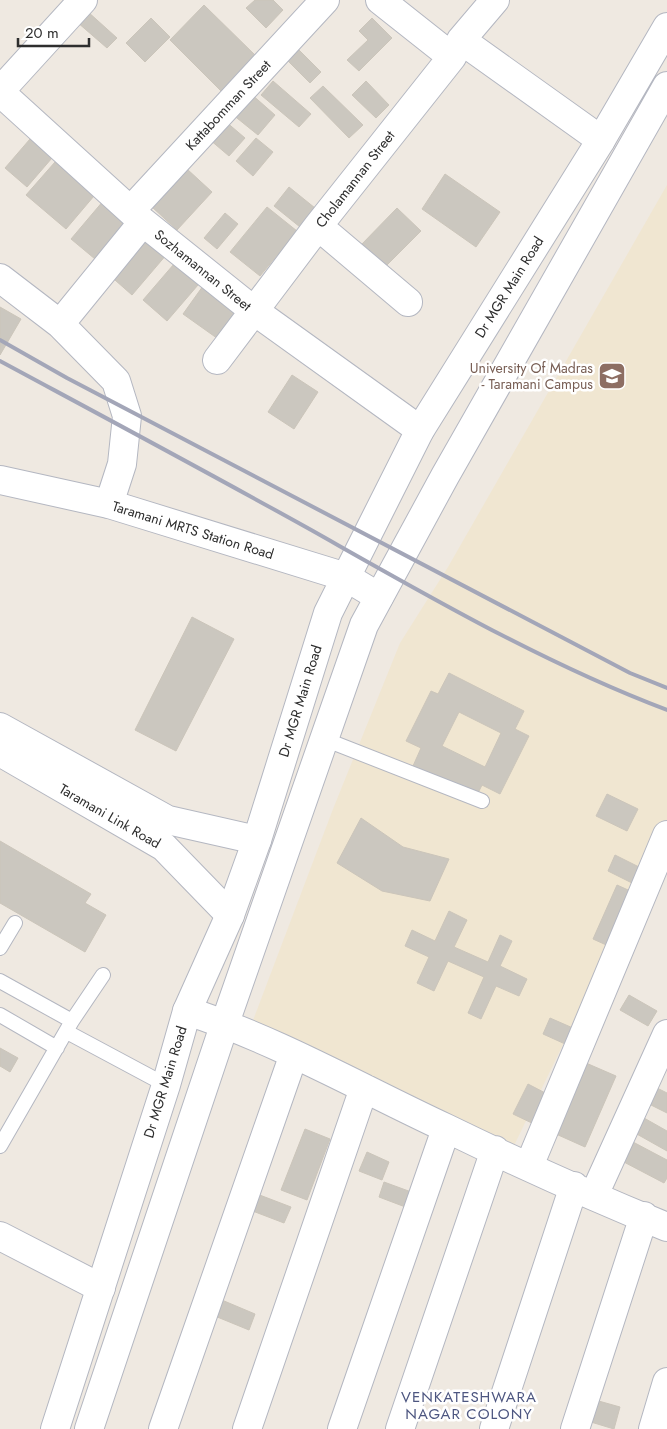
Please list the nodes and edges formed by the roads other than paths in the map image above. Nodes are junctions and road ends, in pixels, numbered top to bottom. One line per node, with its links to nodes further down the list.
1 (325, 0): 10 (street, Kattabomman Street)
2 (380, 0): 6 (street)
3 (495, 0): 6 (street, Cholamannan Street)
4 (76, 2): 8 (street)
5 (667, 27): 9 (street, Dr MGR Main Road)
6 (457, 49): 9 (street); 11 (street, Cholamannan Street)
7 (666, 89): 21 (street)
8 (0, 92): 10 (street, Sozhamannan Street)
9 (602, 140): 17 (street, Dr MGR Main Road)
10 (137, 216): 14 (street, Sozhamannan Street); 15 (street, Kattabomman Street)
11 (318, 226): 13 (street); 14 (street, Cholamannan Street)
12 (0, 278): 15 (street)
13 (408, 302)
14 (252, 310): 16 (street, Cholamannan Street); 17 (street, Sozhamannan Street)
15 (60, 324): 19 (street)
16 (216, 360)
17 (420, 430): 20 (street, Dr MGR Main Road)
18 (0, 480): 19 (street, Taramani MRTS Station Road)
19 (109, 504): 20 (street, Taramani MRTS Station Road)
20 (346, 577): 21 (street, Taramani MRTS Station Road); 27 (street, Dr MGR Main Road)
21 (379, 597): 23 (street)
22 (0, 726): 27 (street, Taramani Link Road)
23 (324, 740): 25 (lane); 35 (street)
24 (0, 752): 28 (street, Taramani Link Road)
25 (482, 801)
26 (667, 835): 45 (street)
27 (256, 840): 28 (street, Dr MGR Main Road)
28 (230, 915): 33 (street, Dr MGR Main Road)
29 (15, 923): 30 (lane)
30 (0, 948)
31 (104, 975): 36 (lane)
32 (0, 981): 36 (lane)
33 (187, 1011): 35 (street); 40 (street, Dr MGR Main Road)
34 (0, 1015): 38 (lane)
35 (226, 1023): 39 (street); 52 (street)
36 (70, 1027): 38 (lane); 40 (lane)
37 (667, 1034): 46 (street)
38 (57, 1048): 43 (lane)
39 (294, 1054): 41 (street); 53 (street)
40 (166, 1085): 49 (street, Dr MGR Main Road)
41 (364, 1088): 42 (street); 54 (street)
42 (446, 1128): 44 (street); 55 (street)
43 (0, 1146)
44 (495, 1150): 45 (street); 56 (street)
45 (529, 1166): 46 (street)
46 (584, 1190): 47 (street); 57 (street)
47 (659, 1218): 58 (street)
48 (0, 1236): 49 (street)
49 (100, 1288): 51 (street, Dr MGR Main Road)
50 (667, 1382): 59 (street)
51 (55, 1429)
52 (89, 1429)
53 (163, 1429)
54 (247, 1429)
55 (342, 1429)
56 (400, 1429)
57 (494, 1429)
58 (575, 1429)
59 (653, 1429)

